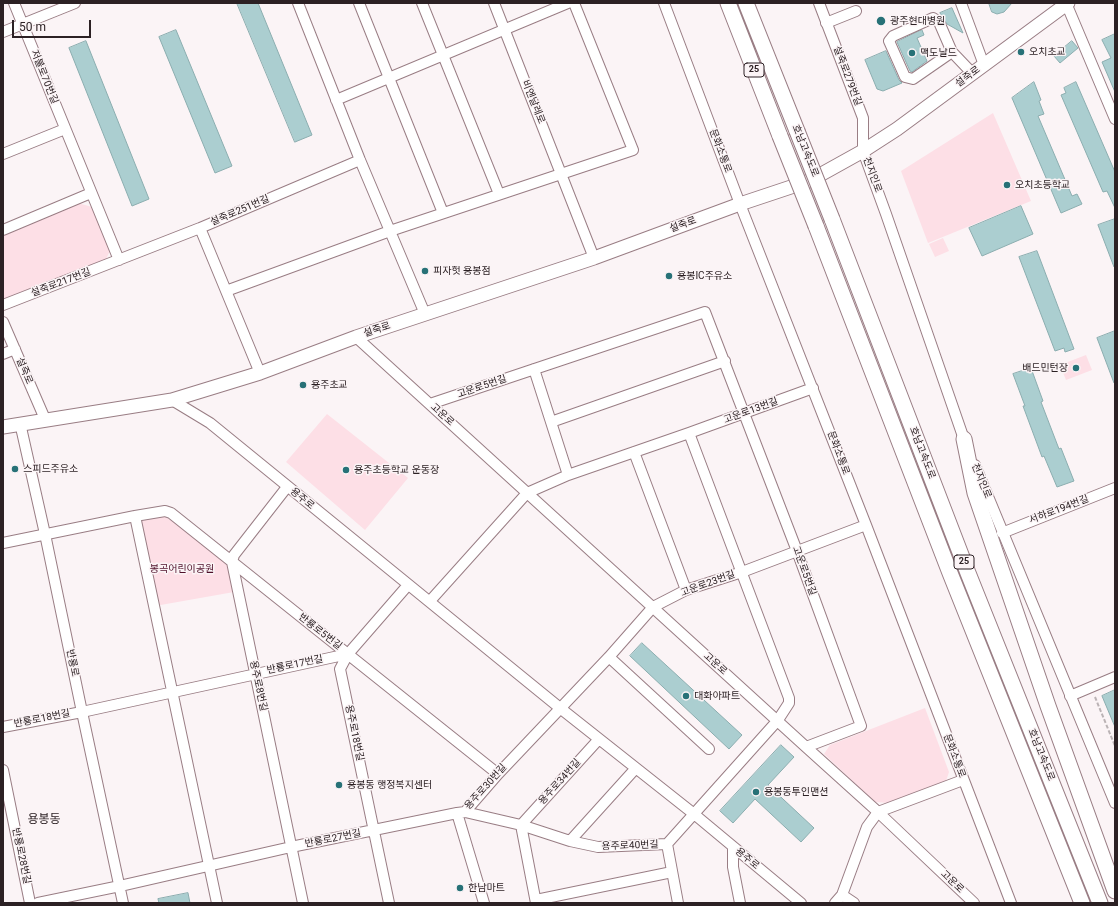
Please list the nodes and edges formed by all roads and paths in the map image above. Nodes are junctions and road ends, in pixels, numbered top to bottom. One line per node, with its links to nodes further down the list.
1 (14, 3): 17 (street, 저불로70번길)
2 (76, 3): 17 (street)
3 (298, 3): 25 (street)
4 (359, 3): 24 (street)
5 (422, 3): 21 (street)
6 (494, 3): 18 (street, 비엔날레로)
7 (568, 3): 18 (street)
8 (574, 3): 31 (street)
9 (664, 3): 34 (street, 문화소통로)
10 (728, 3): 127 (highway, 호남고속도로 / 25, bridge)
11 (746, 3): 128 (highway, 호남고속도로 / 25, bridge)
12 (819, 3): 16 (street, 설죽로279번길)
13 (961, 3): 22 (street)
14 (1067, 4): 22 (main road, 설죽로); 26 (street)
15 (856, 11): 16 (street)
16 (826, 23): 28 (street, 설죽로279번길)
17 (22, 24): 19 (street); 27 (street, 저불로70번길)
18 (504, 30): 21 (street); 31 (street, 비엔날레로)
19 (3, 32)
20 (952, 52): 20 (street); 23 (street)
21 (443, 55): 24 (street); 33 (street)
22 (984, 65): 23 (main road, 설죽로)
23 (973, 74): 28 (main road, 설죽로)
24 (389, 78): 25 (street); 35 (street)
25 (336, 100): 30 (street)
26 (1115, 119)
27 (65, 129): 29 (street); 32 (street, 저불로70번길)
28 (863, 152): 34 (main road, 설죽로); 60 (street, 천지인로)
29 (3, 154)
30 (360, 160): 36 (street, 설죽로251번길); 38 (street)
31 (561, 174): 33 (street); 39 (street, 비엔날레로)
32 (91, 193): 37 (street); 40 (street, 저불로70번길)
33 (499, 194): 35 (street)
34 (740, 204): 39 (main road, 설죽로); 51 (street, 문화소통로)
35 (443, 213): 38 (street)
36 (200, 228): 40 (street, 설죽로251번길); 41 (street)
37 (3, 230)
38 (390, 231): 41 (street); 43 (street)
39 (594, 258): 43 (main road, 설죽로)
40 (119, 260): 42 (street, 설죽로217번길)
41 (226, 291): 50 (street)
42 (3, 305)
43 (425, 314): 45 (main road, 설죽로)
44 (3, 322): 46 (street, 설죽로)
45 (356, 337): 50 (main road, 설죽로); 53 (street, 고운로)
46 (15, 349): 47 (street); 55 (street, 설죽로)
47 (3, 354)
48 (725, 361): 49 (street, 고운로5번길); 54 (street, 고운로5번길); 56 (street)
49 (534, 369): 53 (street, 고운로5번길); 56 (street)
50 (260, 373): 52 (main road, 설죽로)
51 (813, 388): 54 (street, 고운로13번길); 67 (street, 문화소통로)
52 (172, 400): 55 (main road, 설죽로); 63 (street, 용주로)
53 (430, 404): 65 (street, 고운로)
54 (744, 413): 59 (street, 고운로13번길); 71 (street, 고운로5번길)
55 (45, 419): 57 (main road, 설죽로)
56 (551, 422): 62 (street)
57 (20, 423): 58 (main road, 설죽로); 69 (street, 반룡로)
58 (3, 426)
59 (689, 433): 61 (street, 고운로13번길); 73 (street, 고운로23번길)
60 (964, 439): 68 (street, 천지인로); 110 (highway)
61 (634, 452): 62 (street, 고운로13번길); 75 (street)
62 (568, 475): 65 (street, 고운로13번길)
63 (287, 487): 72 (street); 74 (street, 용주로)
64 (1115, 488): 68 (street, 서하로194번길)
65 (527, 493): 76 (street); 77 (street, 고운로)
66 (135, 516): 69 (street, 반룡로5번길); 72 (street, 반룡로5번길); 82 (street)
67 (866, 524): 71 (street, 고운로23번길); 96 (street, 문화소통로)
68 (1002, 533): 83 (street, 천지인로)
69 (45, 534): 70 (street, 반룡로5번길); 86 (street, 반룡로)
70 (3, 543)
71 (797, 551): 73 (street, 고운로23번길); 91 (street, 고운로5번길)
72 (232, 562): 78 (street, 반룡로5번길); 80 (street, 용주로8번길)
73 (742, 572): 75 (street, 고운로23번길); 87 (street, 고운로23번길)
74 (408, 585): 76 (street, 용주로); 78 (street, 용주로18번길)
75 (686, 590): 77 (street, 고운로23번길)
76 (430, 601): 85 (street, 용주로)
77 (653, 607): 79 (street); 87 (street, 고운로)
78 (348, 654): 80 (street, 반룡로17번길); 95 (street, 반룡로5번길); 102 (street, 용주로18번길)
79 (609, 656): 85 (street); 92 (street)
80 (255, 674): 82 (street, 반룡로17번길); 105 (street, 용주로8번길)
81 (1115, 677): 83 (street)
82 (172, 692): 86 (street, 반룡로17번길); 107 (street)
83 (1070, 696): 97 (street, 천지인로)
84 (1095, 697): 90 (path)
85 (560, 708): 89 (street, 용주로); 95 (street, 용주로30번길)
86 (82, 712): 88 (street, 반룡로18번길); 109 (street, 반룡로)
87 (778, 720): 91 (street, 고운로); 100 (street)
88 (3, 727)
89 (599, 739): 93 (street, 용주로); 101 (street, 용주로34번길)
90 (1115, 746)
91 (806, 747): 98 (street, 고운로)
92 (709, 749)
93 (636, 768): 100 (street, 용주로); 103 (street)
94 (3, 770): 113 (street, 반룡로28번길)
95 (498, 774): 99 (street, 용주로30번길)
96 (963, 780): 98 (street); 126 (street, 문화소통로)
97 (1115, 803)
98 (878, 812): 111 (street); 125 (street, 고운로)
99 (461, 813): 101 (street); 102 (street, 반룡로27번길); 119 (street, 용주로30번길)
100 (694, 814): 104 (street, 용주로40번길); 106 (street, 용주로)
101 (521, 826): 103 (street); 112 (street)
102 (374, 830): 105 (street, 반룡로27번길); 118 (street, 용주로18번길)
103 (570, 841): 104 (street, 용주로40번길)
104 (667, 844): 108 (street, 용주로40번길)
105 (291, 847): 107 (street, 반룡로27번길); 117 (street, 용주로8번길)
106 (733, 847): 121 (street); 122 (street, 용주로)
107 (209, 866): 109 (street, 반룡로27번길); 116 (street)
108 (672, 872): 112 (street); 120 (street, 용주로40번길)
109 (120, 886): 114 (street); 115 (street, 반룡로)
110 (1115, 891)
111 (842, 895): 123 (street); 124 (street)
112 (536, 902)
113 (30, 903)
114 (38, 903)
115 (123, 903)
116 (217, 903)
117 (302, 903)
118 (389, 903)
119 (484, 903)
120 (678, 903)
121 (740, 903)
122 (801, 903)
123 (835, 903)
124 (854, 903)
125 (974, 903)
126 (1011, 903)
127 (1082, 903)
128 (1100, 903)

